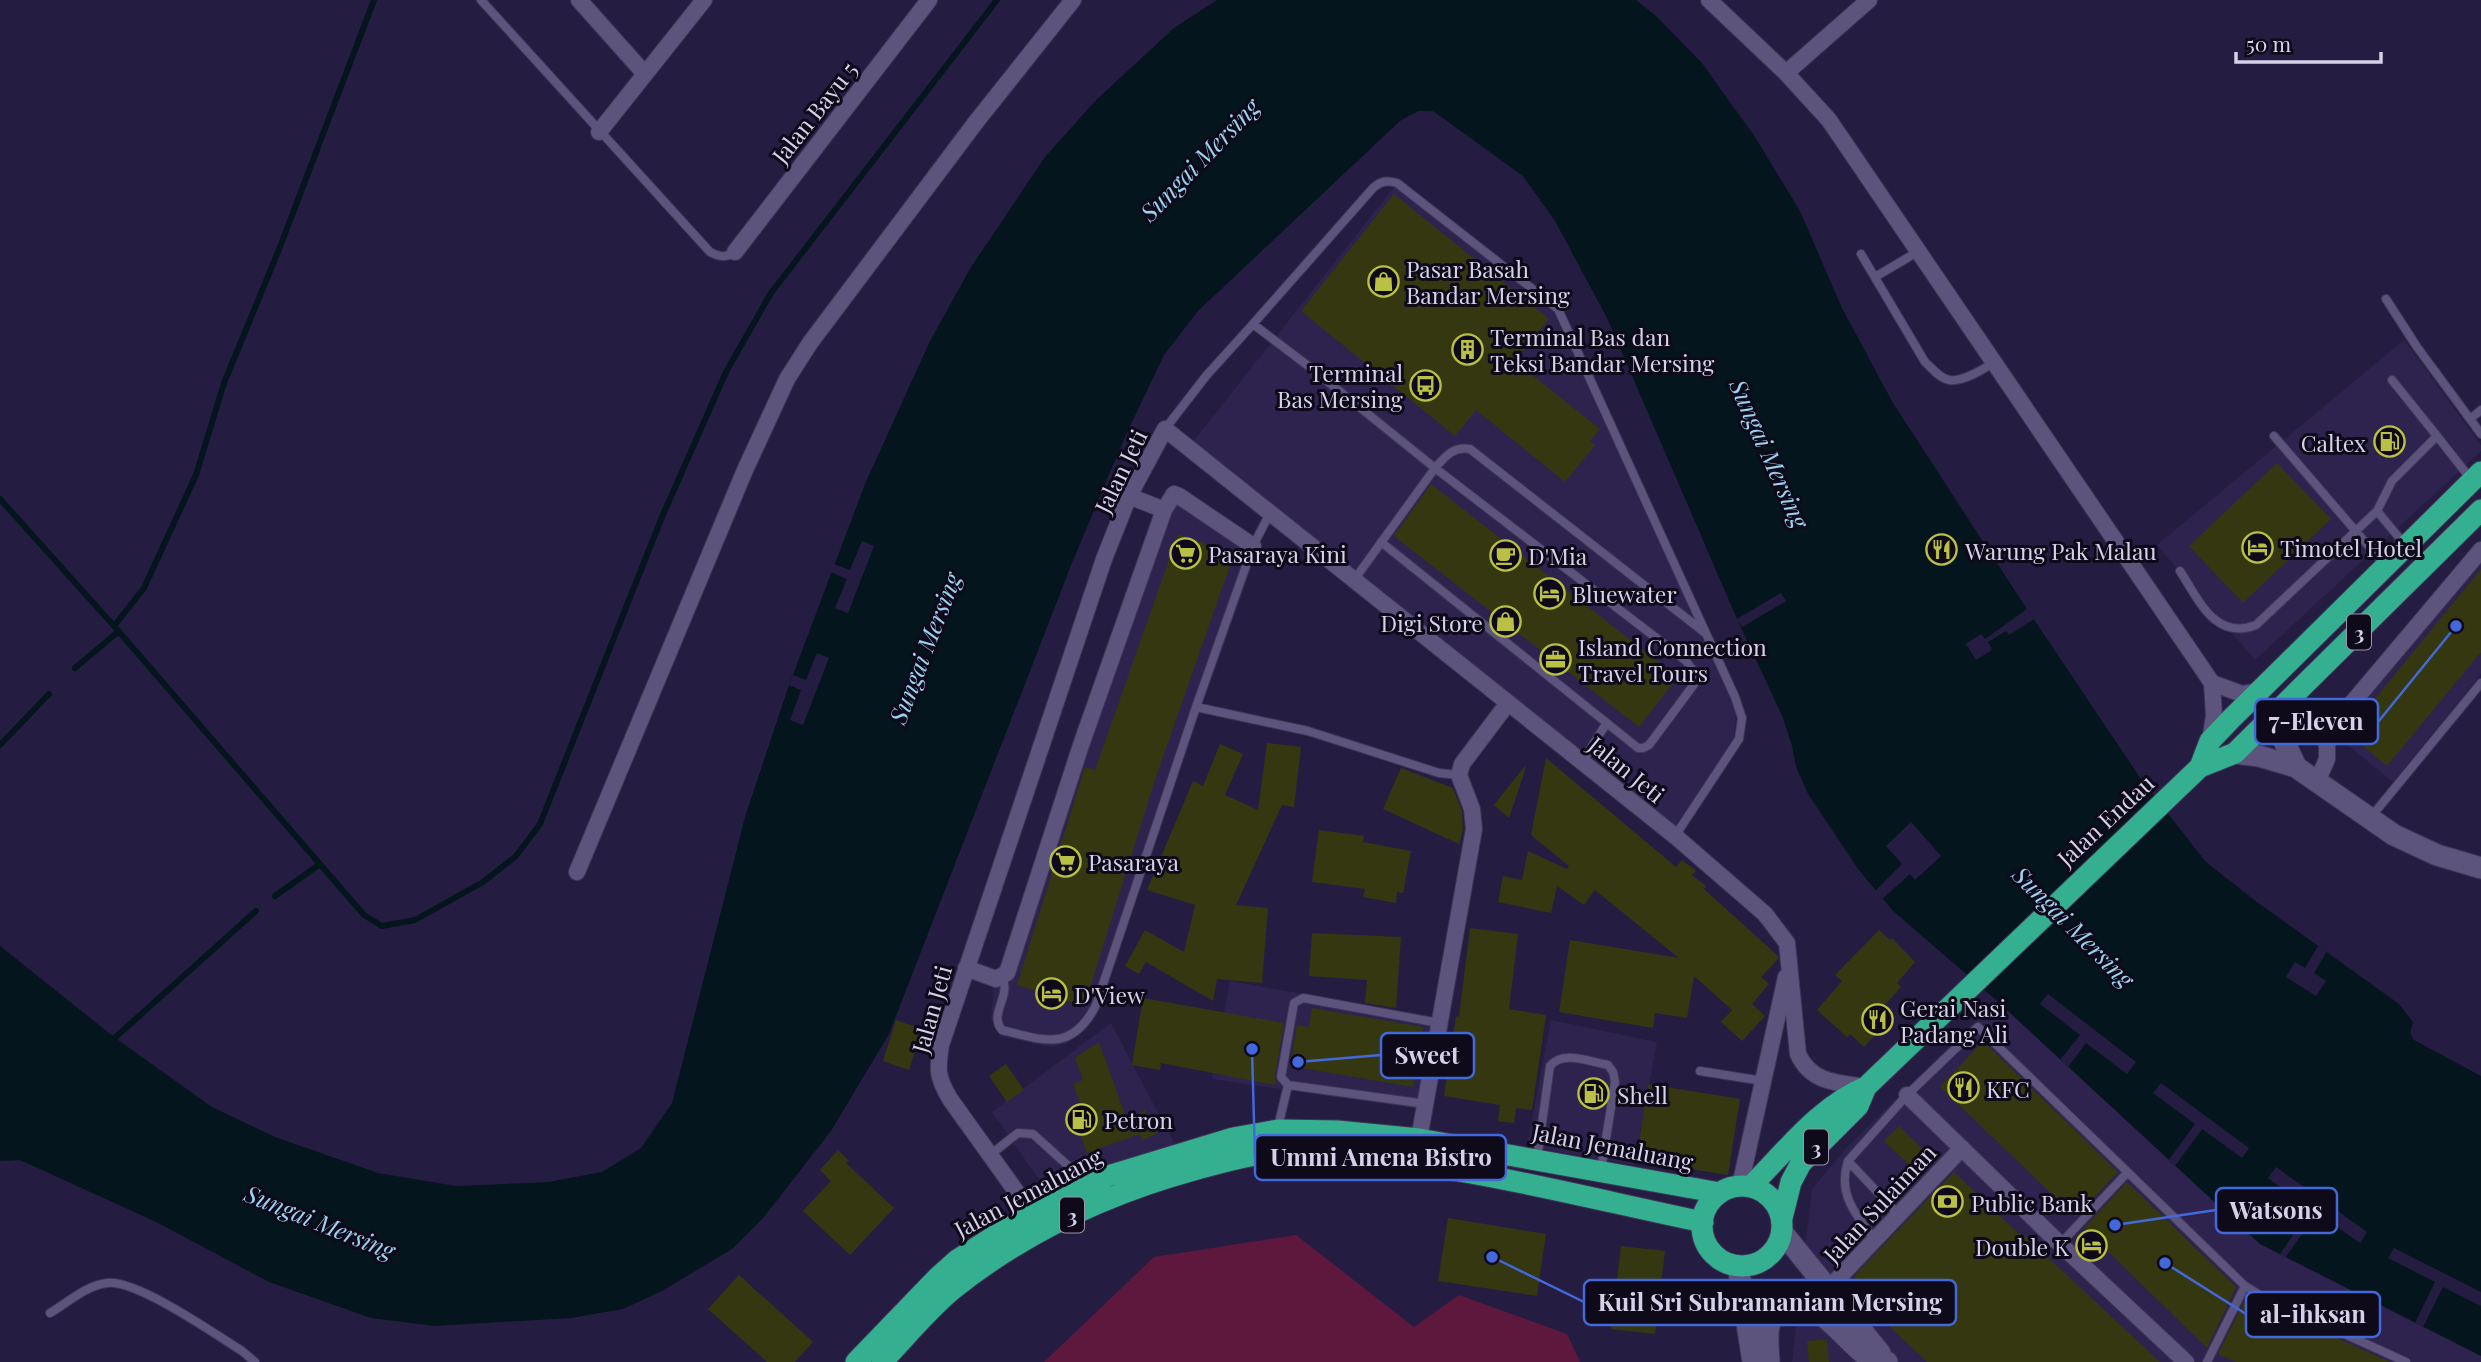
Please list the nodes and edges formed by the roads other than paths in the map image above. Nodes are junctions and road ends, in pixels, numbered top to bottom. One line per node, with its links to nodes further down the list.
1 (481, 0): 10 (lane)
2 (579, 0): 9 (street)
3 (704, 0): 9 (street)
4 (929, 0): 12 (street, Jalan Bayu 5)
5 (1073, 0): 58 (street)
6 (1709, 0): 8 (street)
7 (1870, 0): 8 (street)
8 (1786, 73): 11 (street)
9 (645, 74): 10 (street)
10 (599, 132): 12 (lane)
11 (1919, 251): 14 (lane); 17 (street)
12 (735, 252)
13 (1861, 254): 14 (lane)
14 (1875, 277): 17 (lane)
15 (2386, 299): 20 (lane)
16 (1254, 324): 21 (lane); 25 (lane); 40 (lane)
17 (1993, 363): 42 (street)
18 (2392, 380): 24 (lane)
19 (2481, 410): 20 (lane)
20 (2469, 419): 22 (lane)
21 (1165, 429): 27 (street, Jalan Jeti); 31 (street, Jalan Jeti)
22 (2481, 434)
23 (2274, 436): 32 (lane)
24 (2437, 436): 26 (lane); 30 (lane)
25 (1435, 468): 33 (lane); 40 (lane); 47 (lane)
26 (2477, 476): 35 (highway, Jalan Endau / 3)
27 (1129, 496): 28 (street); 60 (street, Jalan Jeti)
28 (1164, 510): 34 (street); 61 (street)
29 (2481, 510): 46 (highway, Jalan Endau / 3)
30 (2377, 511): 32 (lane); 35 (lane)
31 (1270, 513): 34 (lane); 39 (street, Jalan Jeti)
32 (2357, 532): 37 (lane); 38 (lane)
33 (1381, 542): 39 (lane); 47 (lane)
34 (1254, 546): 45 (lane)
35 (2406, 546): 37 (highway, Jalan Endau / 3)
36 (2481, 550): 54 (street)
37 (2386, 565): 43 (highway, Jalan Endau / 3)
38 (2180, 571)
39 (1354, 580): 44 (street, Jalan Jeti)
40 (1706, 634): 56 (lane)
41 (2481, 682): 55 (lane)
42 (2211, 683): 43 (street); 48 (street)
43 (2258, 691): 48 (highway, Jalan Endau / 3)
44 (1508, 703): 50 (street, Jalan Jeti); 53 (street)
45 (1196, 707): 53 (lane); 61 (lane)
46 (2281, 710): 49 (highway, Jalan Endau / 3); 52 (street)
47 (1605, 724): 50 (lane)
48 (2210, 741): 51 (highway, Jalan Endau / 3)
49 (2235, 753): 51 (highway, Jalan Endau / 3); 52 (street)
50 (1581, 762): 56 (street, Jalan Jeti)
51 (2200, 767): 66 (highway, Jalan Endau / 3)
52 (2296, 767): 54 (street)
53 (1459, 775): 62 (street)
54 (2317, 782): 55 (street)
55 (2369, 819): 57 (street)
56 (1675, 836): 59 (street, Jalan Jeti)
57 (2481, 868)
58 (577, 872)
59 (1790, 960): 64 (street); 66 (street, Jalan Jeti)
60 (965, 968): 61 (street); 72 (street, Jalan Jeti)
61 (1002, 978)
62 (1441, 1023): 65 (lane); 68 (street)
63 (1700, 1071): 64 (lane)
64 (1763, 1081): 78 (street)
65 (1287, 1085): 68 (lane); 69 (lane)
66 (1866, 1087): 78 (highway, Jalan Endau / 3); 82 (highway, Jalan Endau / 3)
67 (1907, 1095): 71 (street, Jalan Sulaiman); 74 (lane); 76 (lane)
68 (1426, 1104): 70 (street)
69 (1278, 1130): 70 (highway, Jalan Jemaluang / 3); 77 (highway, Jalan Jemaluang / 3)
70 (1419, 1139): 73 (highway, Jalan Jemaluang / 3)
71 (1962, 1148): 80 (street, Jalan Sulaiman); 84 (street, Jalan Sulaiman)
72 (990, 1155): 77 (lane); 79 (street, Jalan Jeti)
73 (1537, 1159): 75 (highway, Jalan Jemaluang / 3); 75 (lane)
74 (1848, 1161): 80 (lane); 83 (lane)
75 (1601, 1171): 78 (highway, Jalan Jemaluang / 3)
76 (2127, 1173): 84 (lane); 86 (lane)
77 (1084, 1186): 79 (highway, Jalan Jemaluang / 3)
78 (1736, 1189): 81 (highway, 3); 82 (highway, 3)
79 (1033, 1215): 90 (highway, Jalan Jemaluang / 3)
80 (1899, 1215): 83 (street, Jalan Sulaiman)
81 (1703, 1223): 85 (highway); 91 (highway, Jalan Jemaluang / 3)
82 (1782, 1225): 85 (highway, 3); 87 (street)
83 (1875, 1240): 87 (street, Jalan Sulaiman)
84 (2060, 1244): 95 (street, Jalan Sulaiman)
85 (1738, 1266): 92 (street)
86 (2245, 1286): 96 (lane); 97 (lane)
87 (1828, 1289): 94 (street)
88 (50, 1313): 89 (lane)
89 (255, 1362)
90 (856, 1362)
91 (882, 1362)
92 (1754, 1362)
93 (1769, 1362): 94 (street)
94 (1887, 1362)
95 (2186, 1362)
96 (2207, 1362)
97 (2406, 1362)

